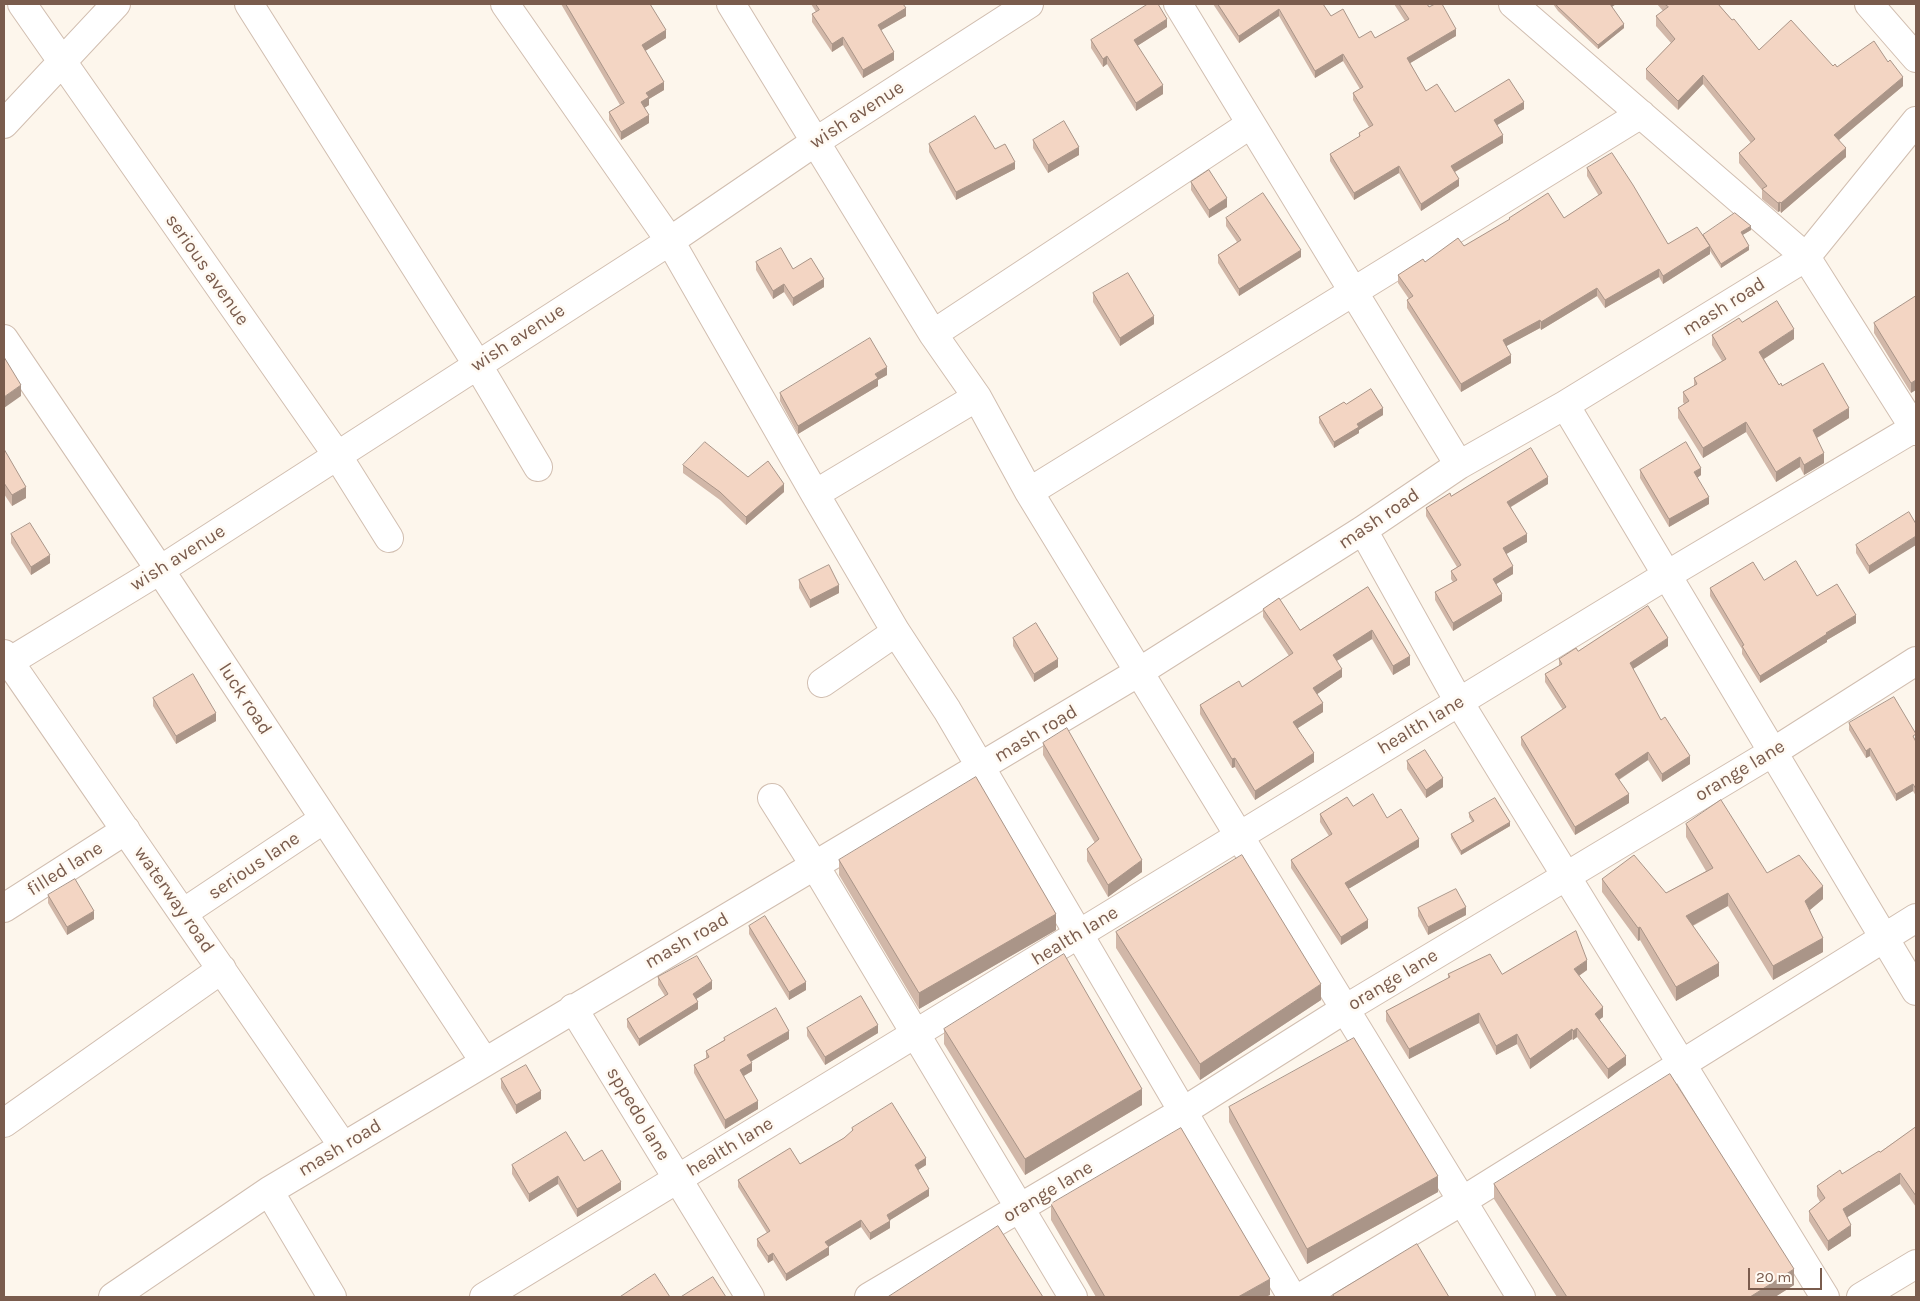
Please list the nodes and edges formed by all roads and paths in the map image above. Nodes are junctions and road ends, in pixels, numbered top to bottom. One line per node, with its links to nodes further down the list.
1 (22, 4): 11 (street, serious avenue)
2 (116, 4): 11 (street)
3 (249, 4): 22 (street)
4 (505, 4): 17 (street)
5 (731, 4): 16 (street)
6 (1029, 4): 16 (street, wish avenue)
7 (1178, 4): 15 (street)
8 (1513, 4): 12 (street)
9 (1869, 4): 10 (street)
10 (1916, 58)
11 (62, 61): 14 (street); 26 (street, serious avenue)
12 (1641, 114): 18 (street); 19 (street)
13 (1916, 121): 18 (street, mash road)
14 (4, 124)
15 (1251, 124): 19 (street); 20 (street)
16 (815, 142): 17 (street, wish avenue); 20 (street)
17 (670, 240): 22 (street, wish avenue); 30 (street)
18 (1806, 256): 24 (street, mash road); 25 (street)
19 (1353, 292): 27 (street); 29 (street)
20 (933, 334): 23 (street)
21 (4, 339): 33 (street, luck road)
22 (477, 364): 26 (street, wish avenue); 28 (street)
23 (977, 397): 29 (street); 30 (street)
24 (1565, 405): 27 (street, mash road); 34 (street)
25 (1916, 429): 34 (street, health lane)
26 (337, 455): 32 (street, serious avenue); 33 (street, wish avenue)
27 (1459, 465): 31 (street, mash road)
28 (538, 467)
29 (1029, 492): 38 (street)
30 (815, 494): 35 (street)
31 (1364, 530): 38 (street, mash road); 40 (street)
32 (389, 538)
33 (160, 570): 36 (street, wish avenue); 44 (street, luck road)
34 (1667, 575): 40 (street, health lane); 41 (street)
35 (896, 632): 39 (street); 42 (street)
36 (6, 660): 45 (street, waterway road)
37 (1916, 660): 41 (street, orange lane)
38 (1139, 672): 42 (street, mash road); 46 (street)
39 (822, 683)
40 (1459, 702): 46 (street, health lane); 48 (street)
41 (1773, 752): 48 (street, orange lane); 53 (street)
42 (980, 767): 47 (street, mash road); 52 (street)
43 (772, 798): 47 (street)
44 (324, 819): 50 (street, serious lane); 59 (street, luck road)
45 (126, 830): 49 (street, filled lane); 50 (street, waterway road)
46 (1239, 836): 52 (street, health lane); 57 (street)
47 (815, 866): 56 (street, mash road); 58 (street)
48 (1567, 875): 57 (street, orange lane); 60 (street)
49 (4, 908)
50 (183, 913): 54 (street, waterway road)
51 (1916, 918): 53 (street)
52 (1078, 934): 58 (street, health lane); 61 (street)
53 (1884, 938): 55 (street); 60 (street)
54 (222, 969): 62 (street); 63 (street, waterway road)
55 (1916, 992)
56 (573, 1008): 59 (street, mash road); 64 (street, sppedo lane)
57 (1345, 1009): 61 (street, orange lane); 66 (street)
58 (915, 1034): 64 (street, health lane); 67 (street)
59 (484, 1061): 63 (street, mash road)
60 (1681, 1064): 66 (street); 78 (street)
61 (1182, 1112): 67 (street, orange lane); 75 (street)
62 (4, 1123)
63 (343, 1146): 65 (street, mash road)
64 (677, 1179): 71 (street, health lane); 72 (street, sppedo lane)
65 (268, 1191): 69 (street, mash road); 70 (street)
66 (1462, 1201): 76 (street); 77 (street)
67 (1020, 1209): 73 (street, orange lane); 74 (street)
68 (1916, 1264): 79 (street)
69 (113, 1297)
70 (332, 1297)
71 (484, 1297)
72 (750, 1297)
73 (869, 1297)
74 (1073, 1297)
75 (1292, 1297)
76 (1301, 1297)
77 (1521, 1297)
78 (1825, 1297)
79 (1861, 1297)

